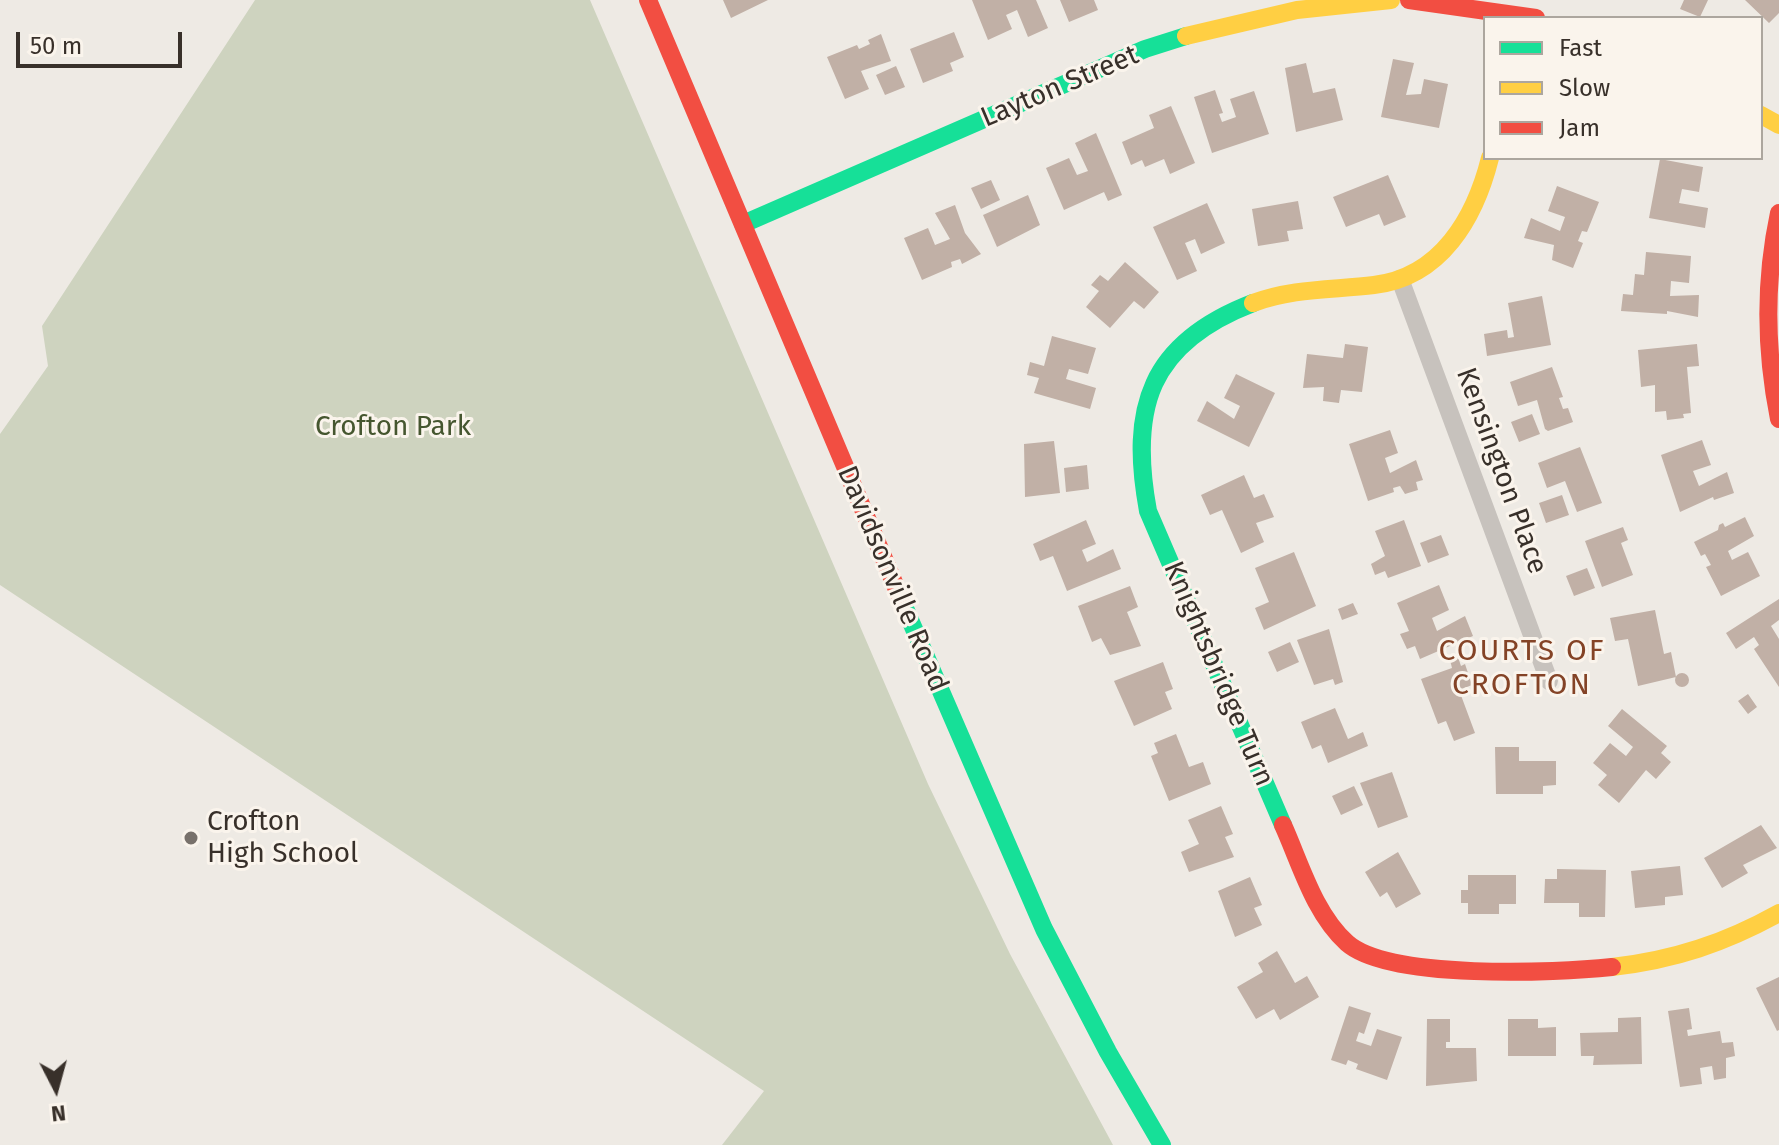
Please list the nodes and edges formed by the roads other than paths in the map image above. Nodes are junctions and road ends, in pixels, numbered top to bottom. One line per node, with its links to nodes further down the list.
1 (648, 0): 7 (street, Davidsonville Road)
2 (1391, 0): 7 (street, Layton Street)
3 (1409, 0): 4 (street)
4 (1525, 16)
5 (1489, 160): 8 (street, Knightsbridge Turn)
6 (1779, 213): 9 (street)
7 (743, 224): 12 (street, Davidsonville Road)
8 (1400, 279): 10 (street, Kensington Place); 11 (street, Knightsbridge Turn)
9 (1779, 419)
10 (1549, 681)
11 (1779, 913)
12 (1162, 1145)

